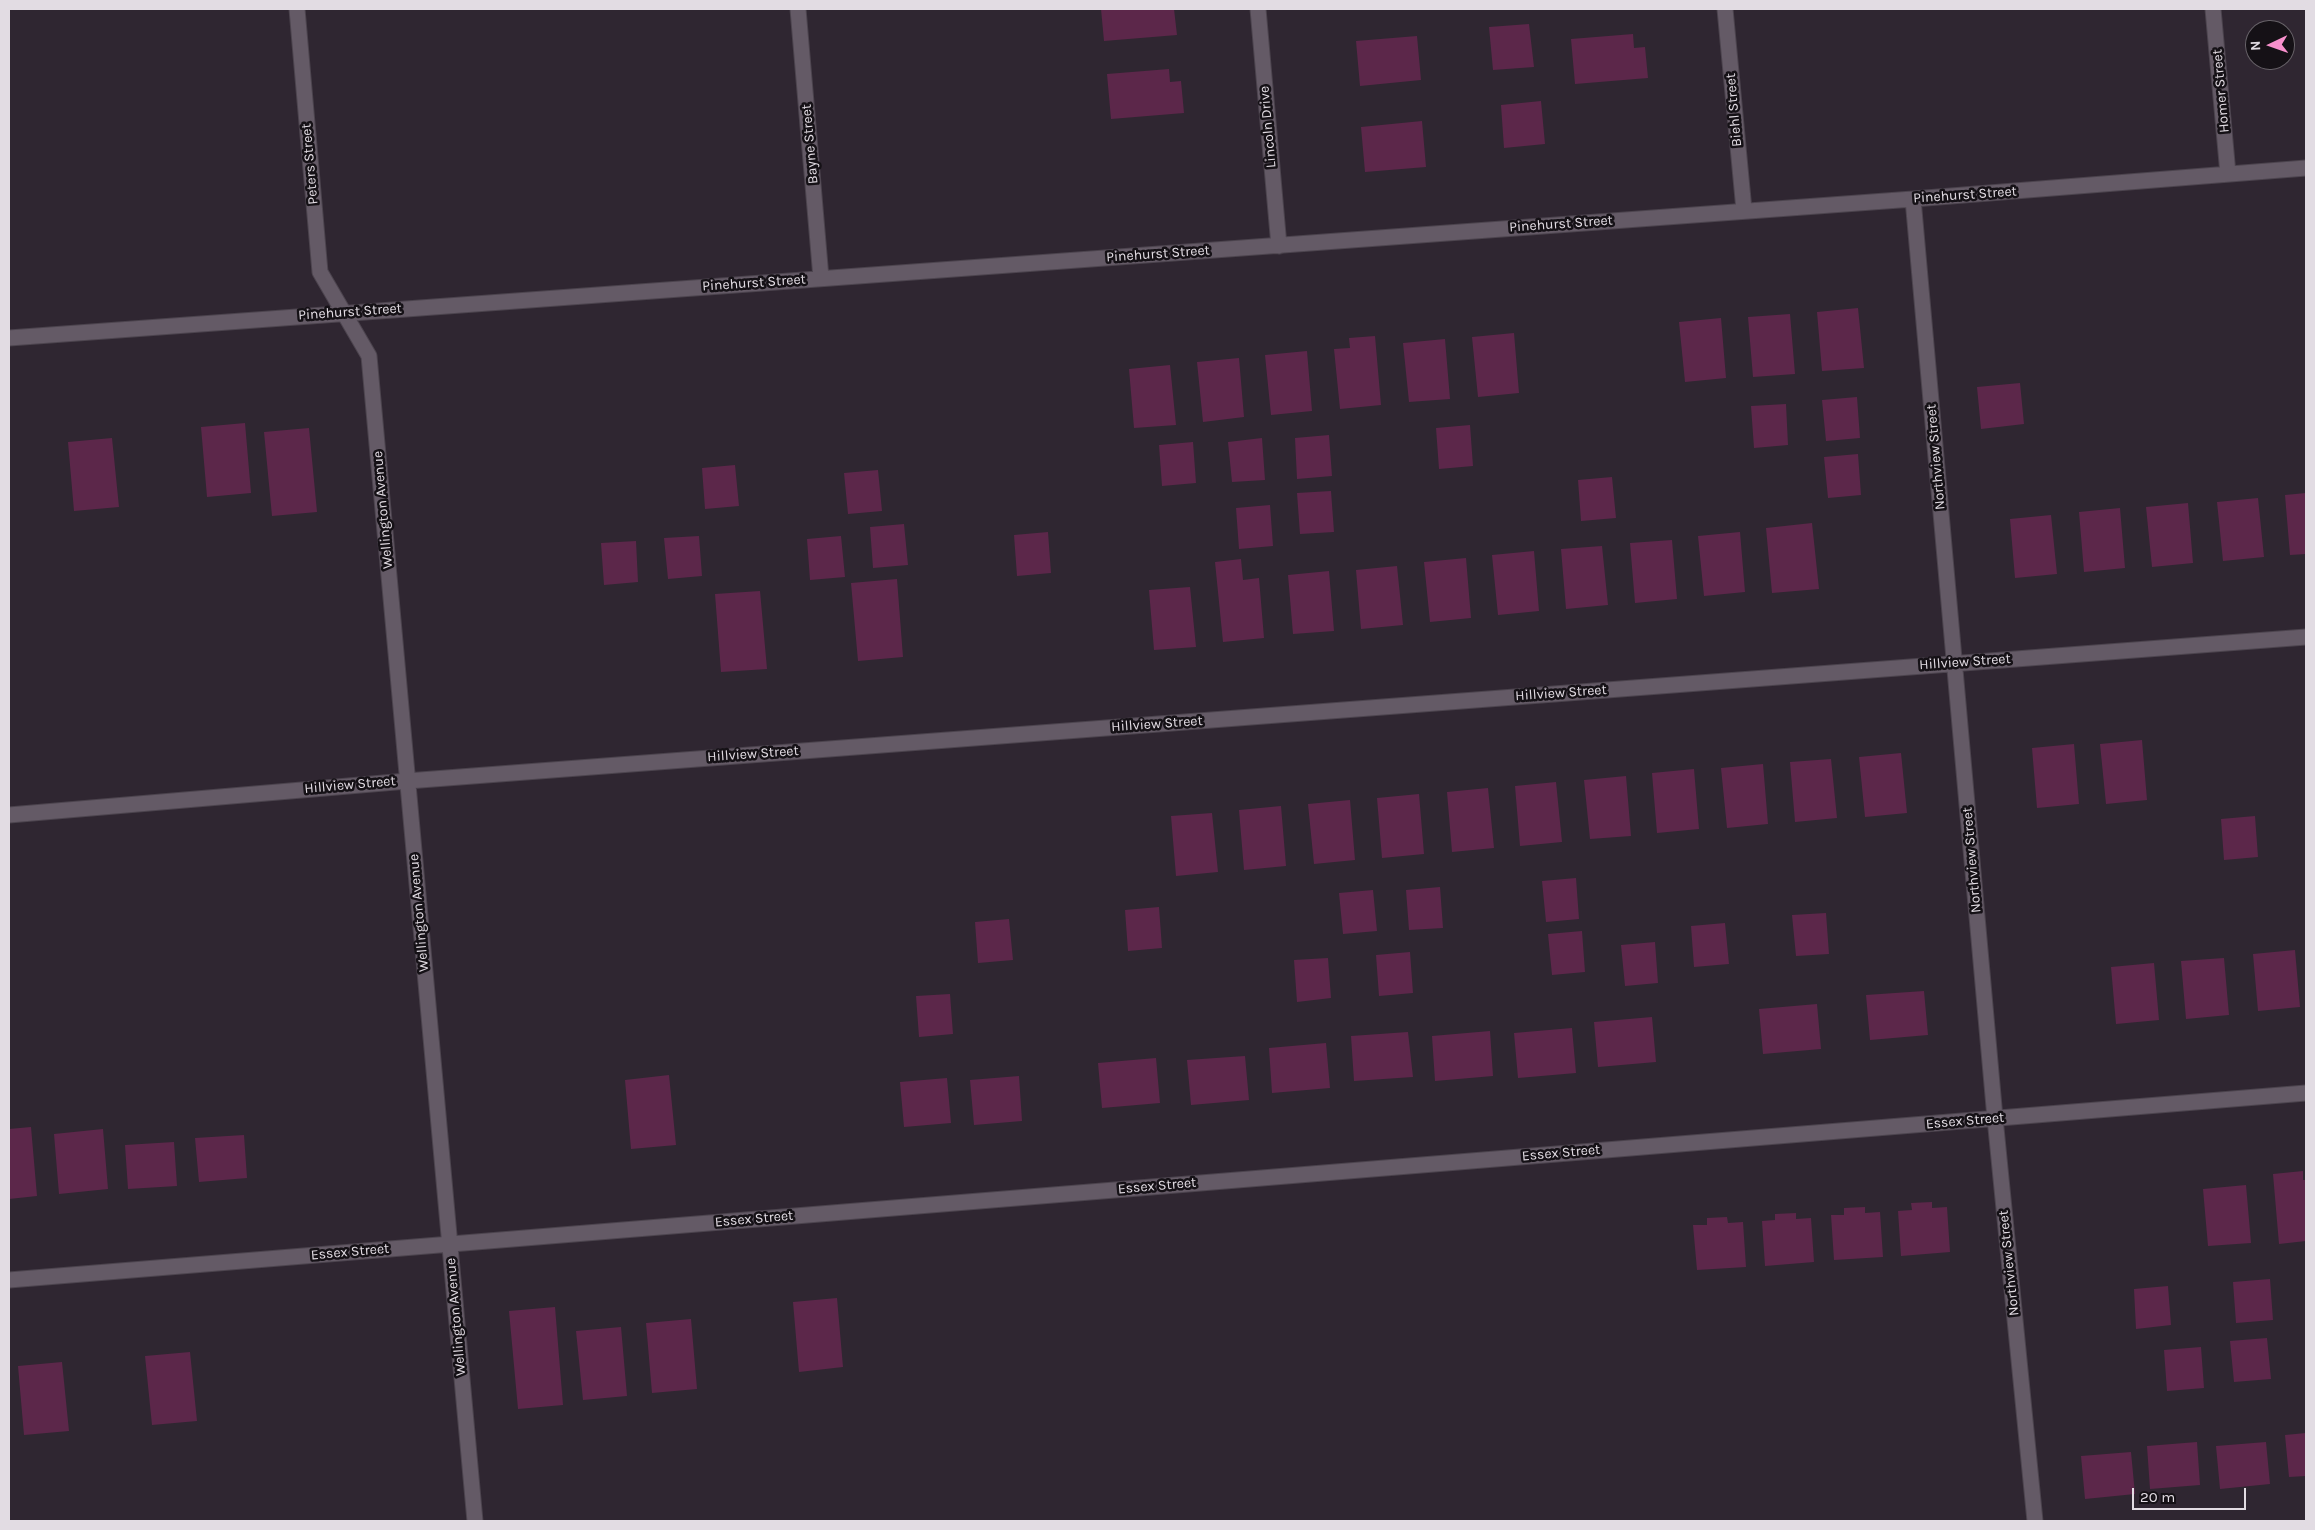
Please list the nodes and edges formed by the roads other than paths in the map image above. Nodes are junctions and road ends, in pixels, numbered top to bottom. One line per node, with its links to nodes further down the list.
1 (297, 9): 12 (street, Peters Street)
2 (798, 9): 11 (street, Bayne Street)
3 (1258, 9): 10 (street, Lincoln Drive)
4 (1725, 9): 9 (street, Biehl Street)
5 (2214, 9): 7 (street, Homer Street)
6 (2306, 168): 7 (street, Pinehurst Street)
7 (2228, 174): 8 (street, Pinehurst Street)
8 (1913, 199): 9 (street, Pinehurst Street); 15 (street, Northview Street)
9 (1744, 210): 10 (street, Pinehurst Street)
10 (1279, 246): 11 (street, Pinehurst Street)
11 (822, 278): 12 (street, Pinehurst Street)
12 (344, 312): 13 (street, Pinehurst Street); 16 (street, Wellington Avenue)
13 (9, 338)
14 (2306, 637): 15 (street, Hillview Street)
15 (1954, 663): 16 (street, Hillview Street); 19 (street, Northview Street)
16 (407, 781): 17 (street, Hillview Street); 20 (street, Wellington Avenue)
17 (9, 815)
18 (2306, 1093): 19 (street, Essex Street)
19 (1995, 1118): 20 (street, Essex Street); 23 (street, Northview Street)
20 (449, 1243): 21 (street, Essex Street); 22 (street, Wellington Avenue)
21 (9, 1280)
22 (475, 1521)
23 (2035, 1521)

